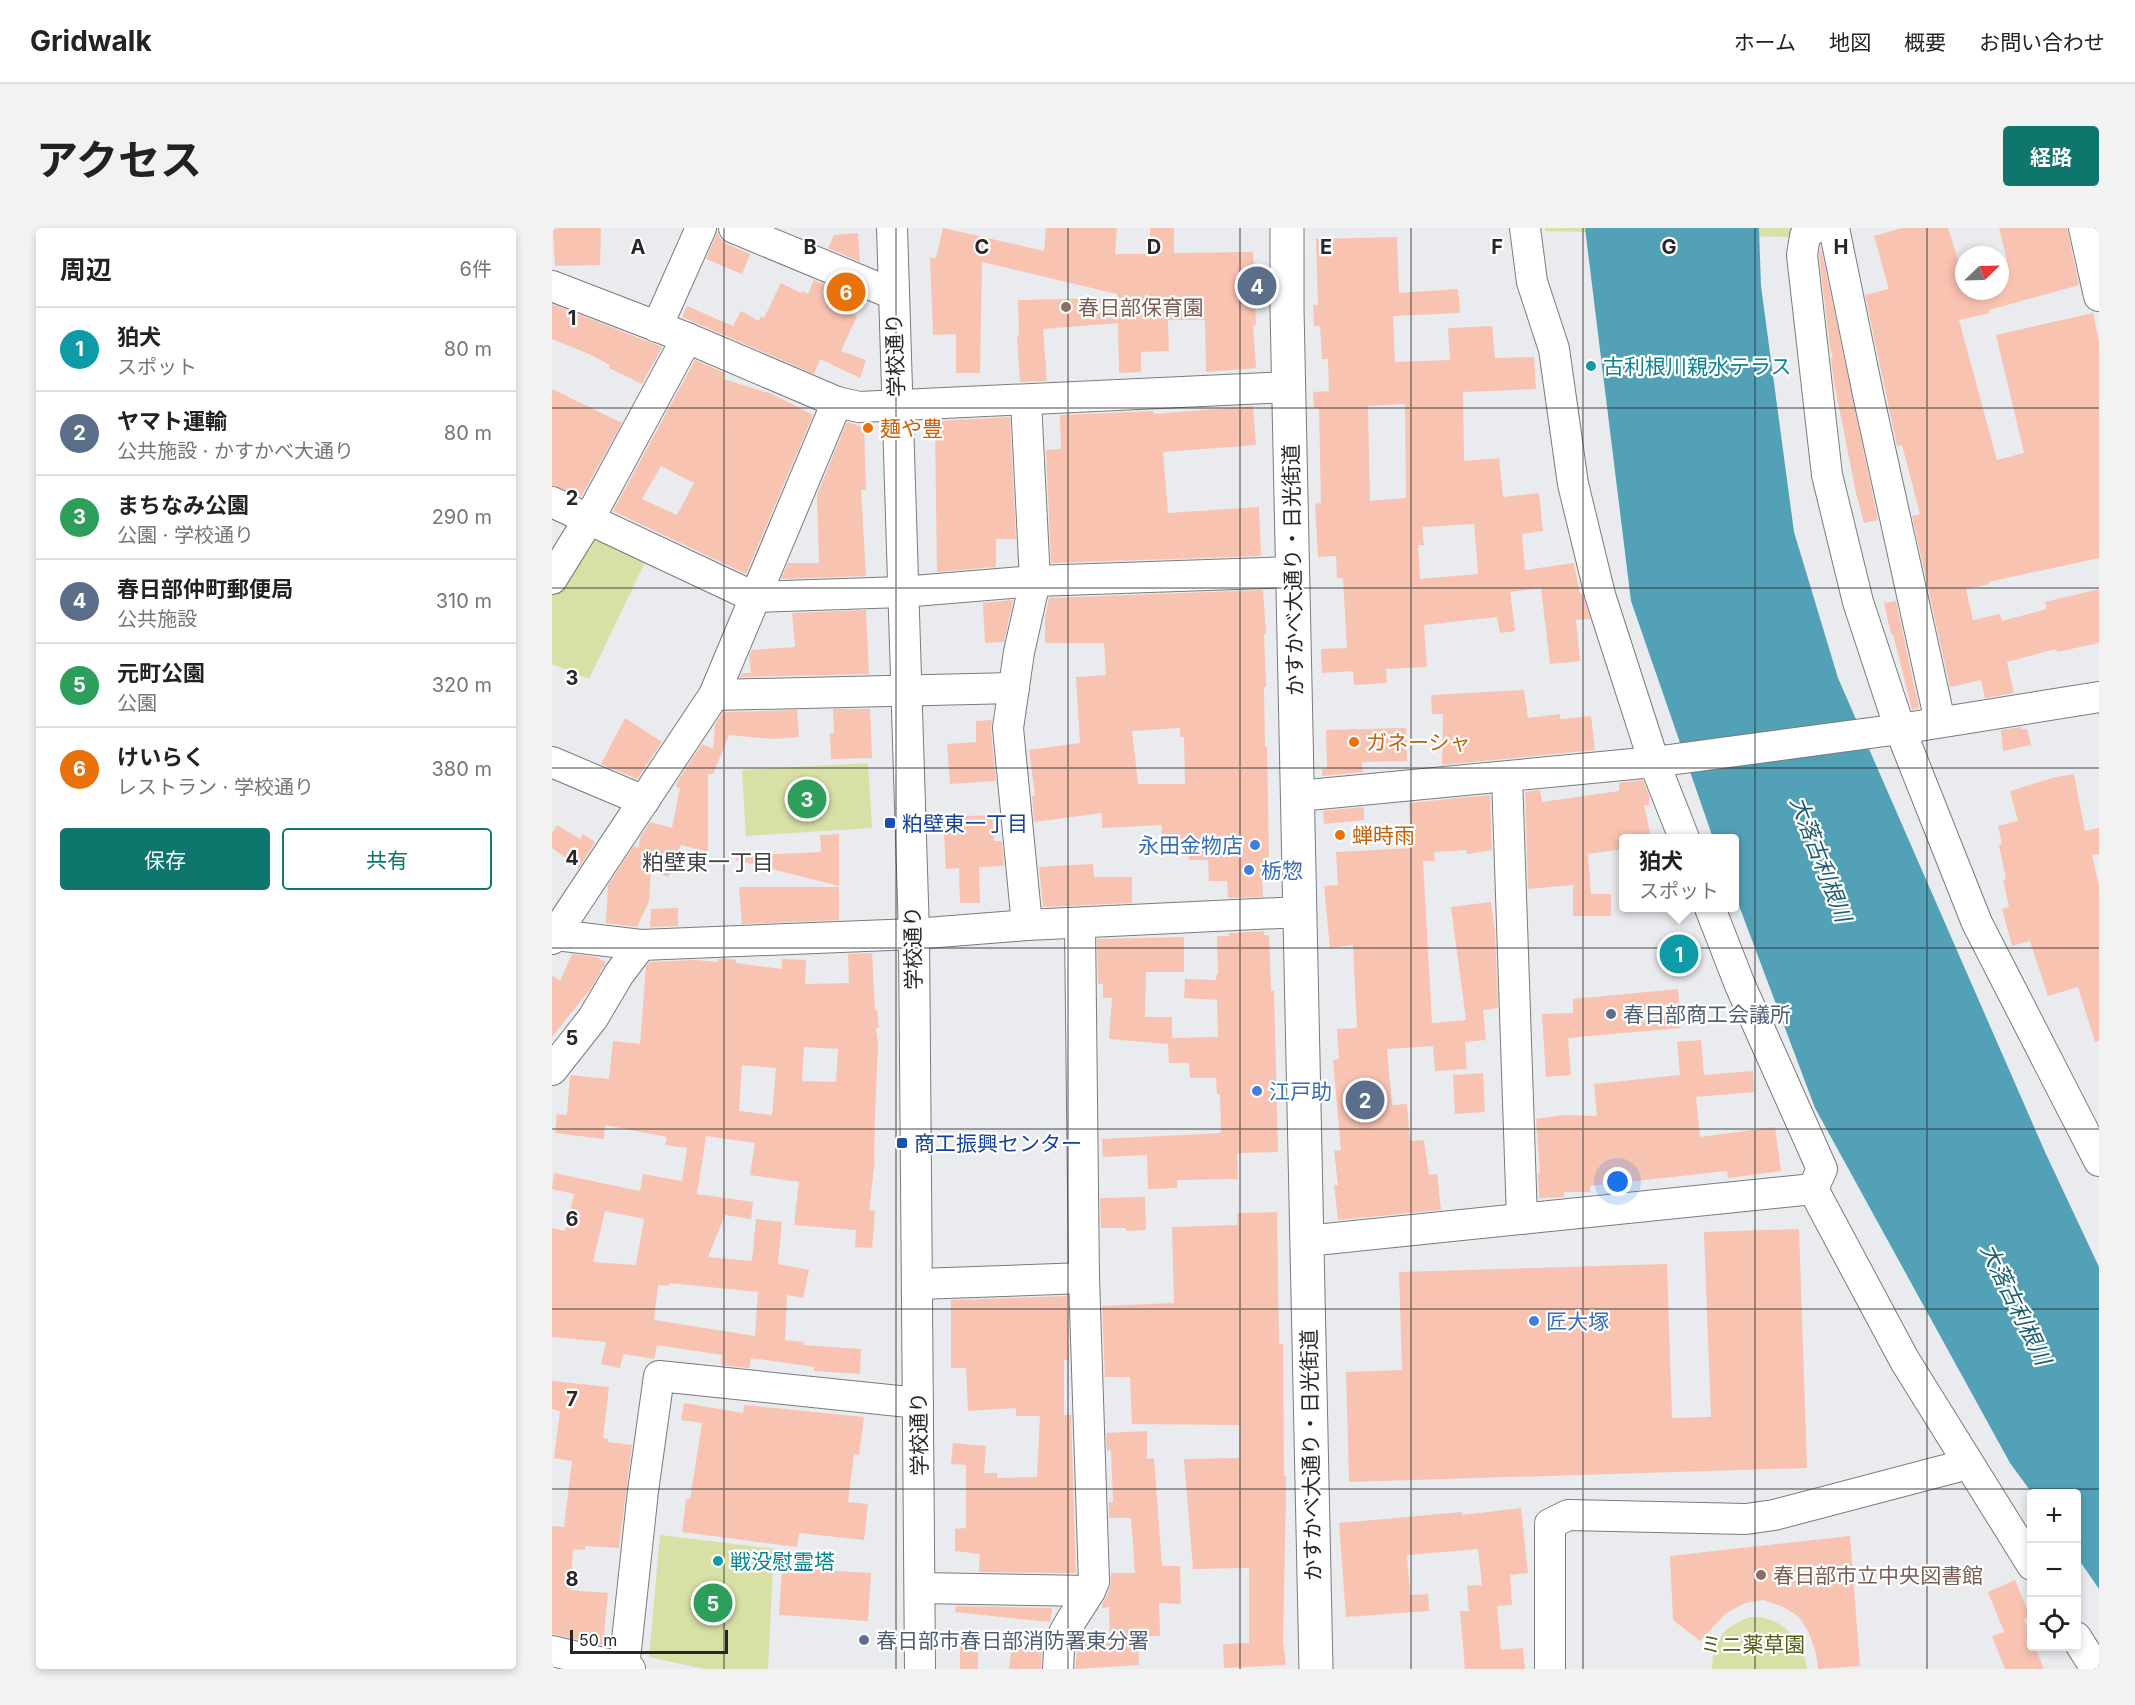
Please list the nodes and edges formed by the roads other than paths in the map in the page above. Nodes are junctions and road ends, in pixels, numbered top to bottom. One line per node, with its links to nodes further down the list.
1 (701, 228): 11 (street)
2 (734, 228): 9 (street)
3 (892, 228): 9 (street, 学校通り)
4 (1287, 228): 13 (main road, かすかべ大通り・日光街道)
5 (1525, 228): 31 (street)
6 (2084, 228): 10 (street)
7 (1836, 229): 28 (street); 29 (street)
8 (552, 286): 11 (street)
9 (893, 294): 16 (street, 学校通り)
10 (2099, 296)
11 (657, 327): 12 (street)
12 (687, 338): 15 (street); 18 (street)
13 (1289, 387): 14 (street); 19 (main road, かすかべ大通り・日光街道)
14 (1026, 401): 16 (street); 21 (street)
15 (837, 402): 16 (street); 23 (street)
16 (897, 406): 22 (street, 学校通り)
17 (552, 502): 18 (street)
18 (590, 519): 20 (street); 23 (street)
19 (1293, 572): 21 (street); 33 (main road, かすかべ大通り・日光街道)
20 (552, 579)
21 (1035, 581): 22 (street); 24 (street)
22 (902, 592): 23 (street); 25 (street, 学校通り)
23 (754, 597): 26 (street)
24 (1014, 688): 25 (street); 39 (street)
25 (906, 690): 26 (street); 40 (street, 学校通り)
26 (714, 695): 34 (street)
27 (2099, 697): 28 (street)
28 (1940, 722): 29 (street)
29 (1900, 729): 31 (street); 44 (street)
30 (552, 762): 34 (street)
31 (1654, 762): 32 (street); 35 (street)
32 (1507, 777): 33 (street); 46 (street)
33 (1298, 796): 36 (main road, かすかべ大通り・日光街道)
34 (644, 801): 41 (street)
35 (1682, 834)
36 (1300, 912): 38 (street); 47 (main road, かすかべ大通り・日光街道)
37 (1712, 912): 45 (street)
38 (1080, 924): 39 (street); 48 (street)
39 (1027, 925): 40 (street)
40 (914, 934): 42 (street); 49 (street, 学校通り)
41 (554, 937): 42 (street)
42 (641, 945): 43 (street)
43 (552, 1070)
44 (2097, 1152)
45 (1813, 1189): 46 (street); 51 (street)
46 (1522, 1219): 47 (street)
47 (1306, 1241): 60 (main road, かすかべ大通り・日光街道)
48 (1084, 1278): 49 (street); 54 (street)
49 (918, 1284): 50 (street, 学校通り)
50 (918, 1403): 53 (street, 学校通り); 57 (street)
51 (1968, 1464): 52 (street); 61 (street)
52 (2027, 1559)
53 (920, 1588): 54 (street); 58 (street, 学校通り)
54 (1090, 1591): 59 (street)
55 (2081, 1645): 62 (street)
56 (552, 1651): 57 (street)
57 (627, 1668)
58 (920, 1669)
59 (1058, 1669)
60 (1316, 1669)
61 (1550, 1669)
62 (2096, 1669)

